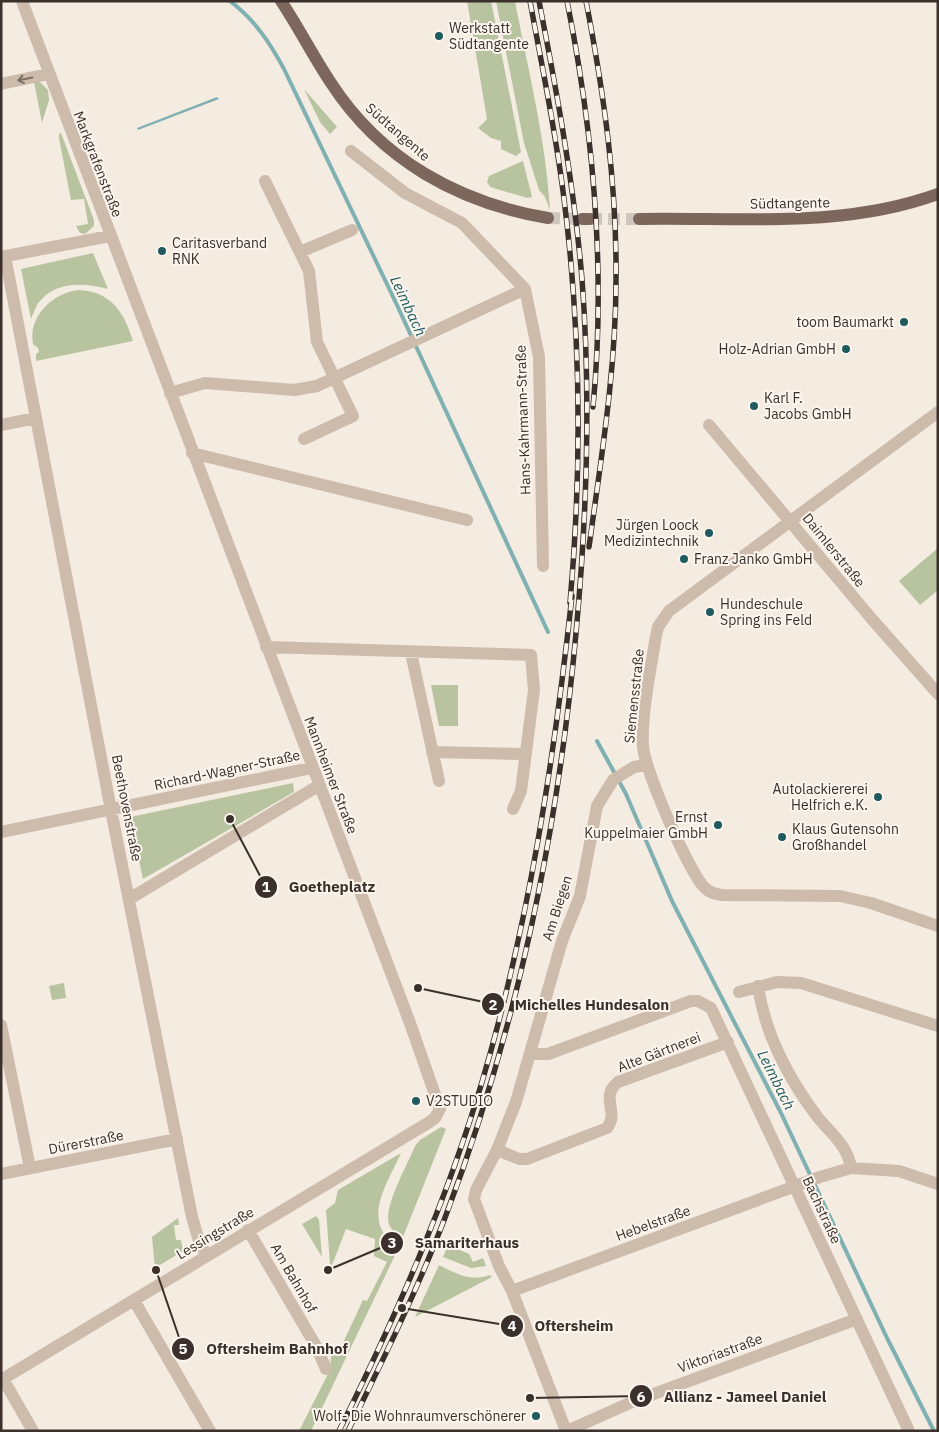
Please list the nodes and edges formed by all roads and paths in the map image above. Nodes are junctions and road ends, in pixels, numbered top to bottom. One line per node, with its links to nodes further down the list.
1 (22, 1): 3 (street, Markgrafenstraße)
2 (281, 1): 8 (main road, Südtangente)
3 (48, 74): 4 (street, one-way to 4); 11 (street, Markgrafenstraße)
4 (1, 84)
5 (351, 152): 14 (street)
6 (265, 181): 12 (street)
7 (938, 194): 9 (main road, Südtangente)
8 (548, 218)
9 (639, 219)
10 (352, 230): 12 (street)
11 (110, 236): 13 (street); 15 (street, Markgrafenstraße)
12 (300, 252): 16 (street)
13 (3, 256): 19 (street, Beethovenstraße)
14 (525, 289): 16 (street); 26 (street, Hans-Kahrmann-Straße)
15 (149, 338): 17 (street, Mannheimer Straße)
16 (334, 378): 17 (street); 22 (street)
17 (170, 393): 23 (street, Mannheimer Straße)
18 (938, 412): 25 (street, Siemensstraße)
19 (36, 418): 20 (street); 37 (street, Beethovenstraße)
20 (1, 425)
21 (709, 425): 25 (street, Daimlerstraße)
22 (304, 439)
23 (192, 453): 24 (street); 27 (street, Mannheimer Straße)
24 (467, 520)
25 (791, 521): 29 (street, Daimlerstraße); 32 (street, Siemensstraße)
26 (543, 566)
27 (266, 647): 28 (street); 33 (street, Mannheimer Straße)
28 (410, 653): 30 (street); 31 (street)
29 (938, 694)
30 (432, 752): 31 (street); 34 (street)
31 (525, 754): 36 (street)
32 (646, 765): 40 (street, Siemensstraße); 46 (street, Am Biegen)
33 (311, 768): 35 (street, Mannheimer Straße); 37 (street, Richard-Wagner-Straße)
34 (439, 781)
35 (318, 786): 39 (street); 47 (street, Mannheimer Straße)
36 (513, 809)
37 (111, 810): 38 (street, Richard-Wagner-Straße); 39 (street, Beethovenstraße)
38 (1, 832)
39 (130, 899): 48 (street, Beethovenstraße)
40 (938, 926)
41 (758, 986): 42 (street); 44 (street); 51 (street)
42 (739, 992)
43 (1, 1025): 50 (street)
44 (938, 1026)
45 (728, 1042): 46 (street, Bachstraße); 49 (street, Alte Gärtnerei); 54 (street, Bachstraße)
46 (530, 1054): 49 (street, Am Biegen)
47 (440, 1109): 55 (street, Lessingstraße)
48 (177, 1139): 50 (street, Dürerstraße); 56 (street, Beethovenstraße)
49 (497, 1150): 57 (street, Am Biegen)
50 (30, 1168): 52 (street, Dürerstraße)
51 (852, 1168): 53 (street, Hebelstraße); 54 (street, Hebelstraße)
52 (1, 1174)
53 (938, 1184)
54 (799, 1185): 57 (street, Hebelstraße); 59 (street, Bachstraße)
55 (248, 1230): 56 (street, Lessingstraße); 60 (street, Am Bahnhof)
56 (207, 1256): 58 (street, Lessingstraße)
57 (512, 1291): 64 (street)
58 (135, 1302): 61 (street, Lessingstraße); 62 (street)
59 (857, 1319): 64 (street, Viktoriastraße); 65 (street, Bachstraße)
60 (326, 1369)
61 (2, 1380): 63 (street)
62 (205, 1429)
63 (33, 1431)
64 (567, 1431)
65 (910, 1431)

